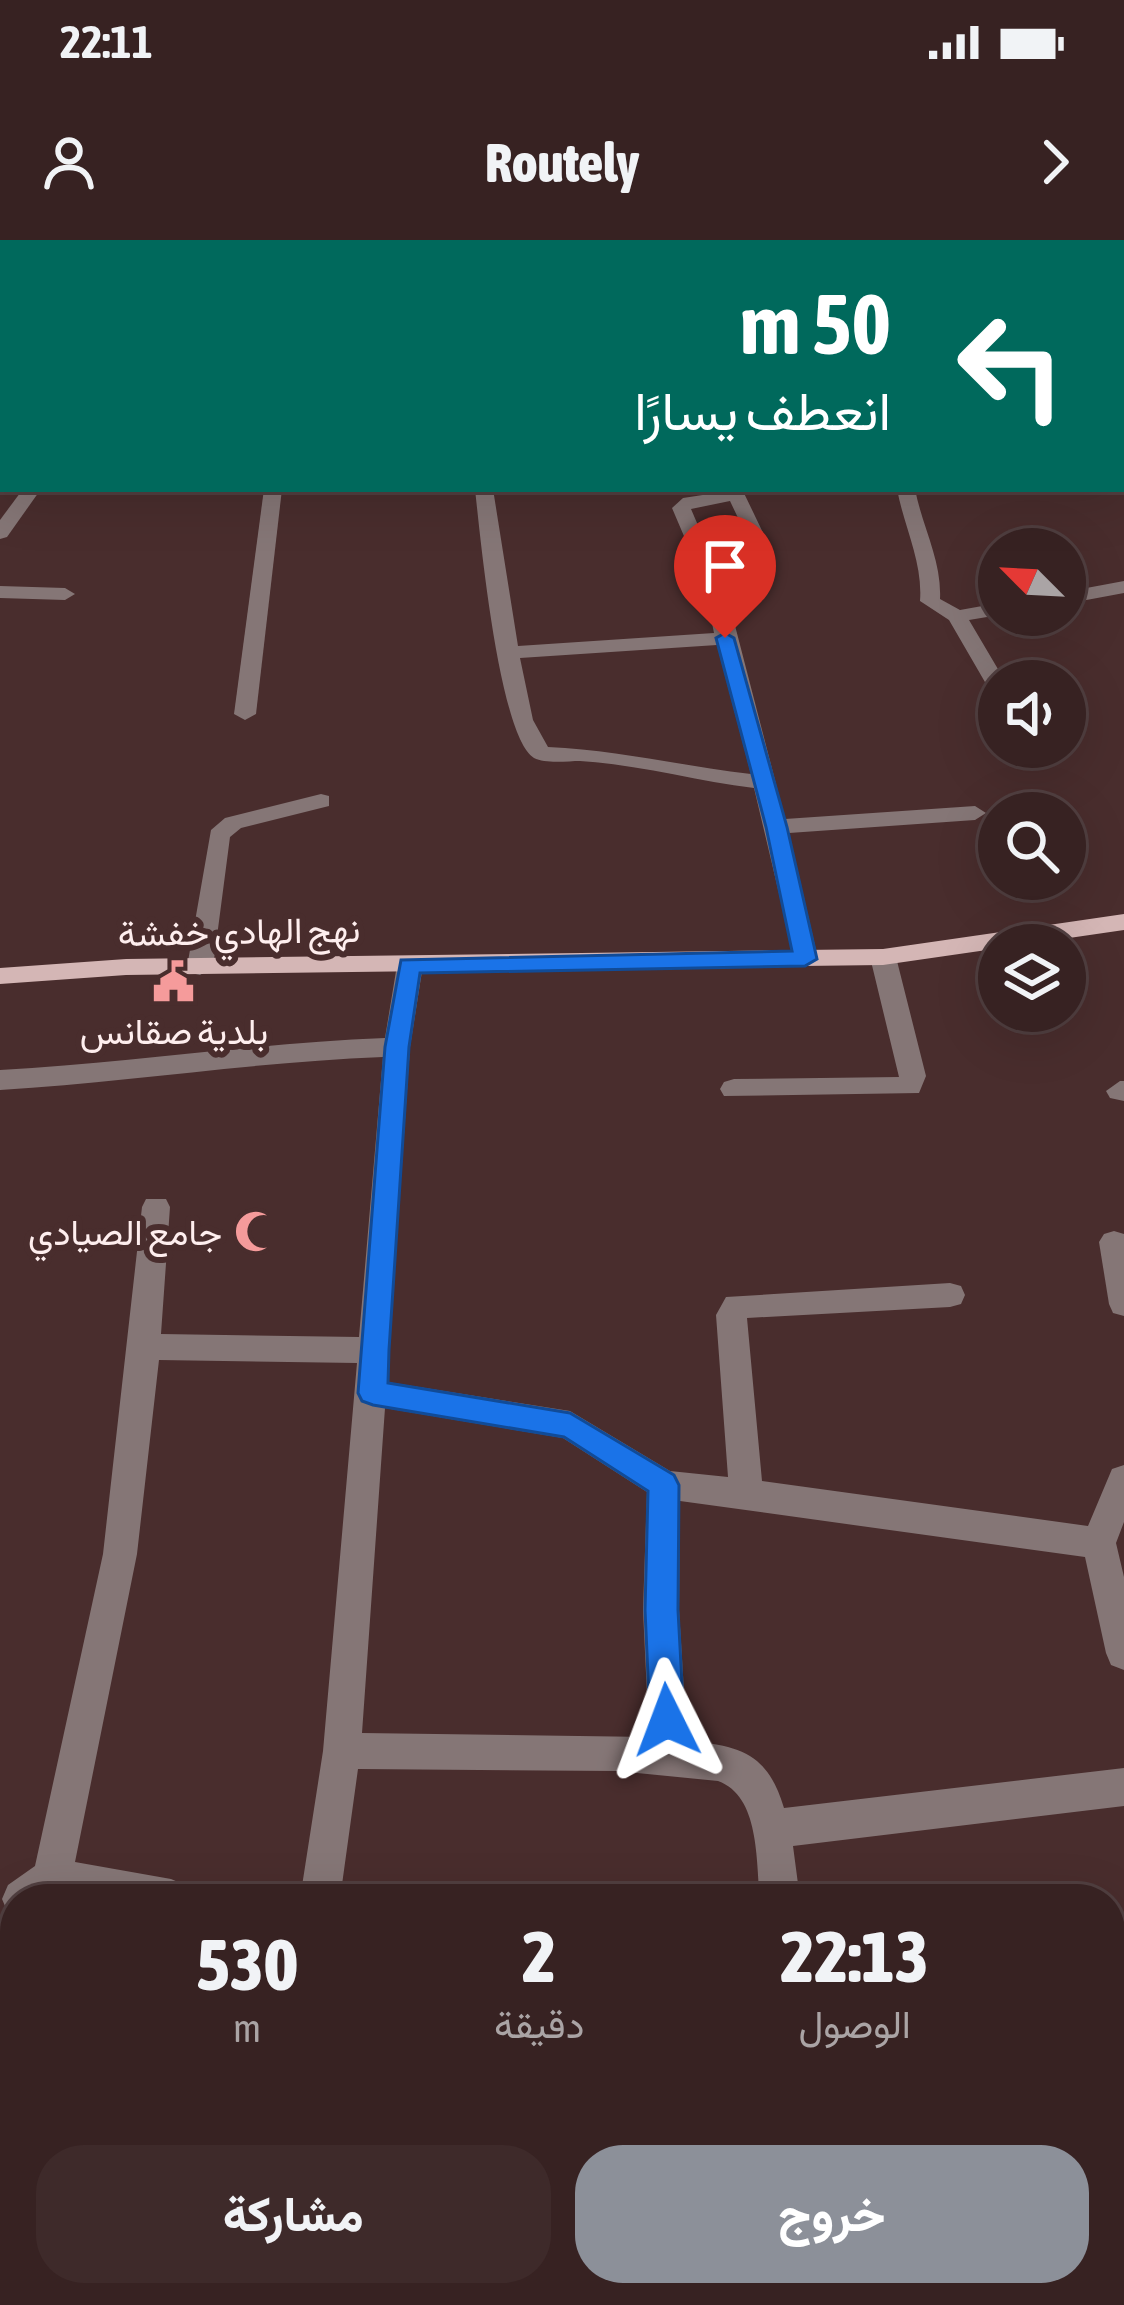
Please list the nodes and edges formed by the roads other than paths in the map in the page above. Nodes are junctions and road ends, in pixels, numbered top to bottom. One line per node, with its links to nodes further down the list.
1 (30, 492): 6 (street)
2 (273, 492): 17 (street)
3 (484, 492): 15 (street)
4 (735, 492): 7 (street); 7 (street)
5 (907, 492): 13 (street)
6 (0, 533)
7 (698, 551): 14 (street)
8 (1124, 587): 11 (street)
9 (0, 592): 10 (street)
10 (65, 594)
11 (1086, 594)
12 (978, 612): 13 (street)
13 (957, 616): 16 (street)
14 (725, 638): 15 (street); 18 (street)
15 (509, 653): 18 (street)
16 (982, 660)
17 (245, 714)
18 (762, 782): 21 (street)
19 (321, 801): 26 (street)
20 (975, 813): 21 (street)
21 (776, 827): 24 (street)
22 (1124, 922): 23 (main road, نهج الهادي خفشة)
23 (883, 957): 24 (main road, نهج الهادي خفشة); 30 (street)
24 (805, 959): 25 (main road, نهج الهادي خفشة)
25 (410, 965): 26 (main road, نهج الهادي خفشة); 28 (street)
26 (200, 968): 27 (main road, نهج الهادي خفشة)
27 (0, 976)
28 (397, 1047): 29 (street); 36 (street)
29 (0, 1080)
30 (734, 1089)
31 (156, 1207): 35 (street)
32 (1114, 1242): 34 (street)
33 (950, 1295): 40 (street)
34 (1124, 1304)
35 (146, 1346): 36 (street); 47 (street)
36 (375, 1350): 37 (street)
37 (373, 1393): 39 (street); 43 (street)
38 (1124, 1480): 41 (street)
39 (664, 1485): 40 (street); 44 (street)
40 (746, 1492): 41 (street)
41 (1099, 1543): 42 (street)
42 (1124, 1653)
43 (342, 1751): 44 (street); 48 (street)
44 (669, 1756): 46 (street)
45 (1124, 1787): 46 (street)
46 (772, 1829): 49 (street)
47 (38, 1884)
48 (322, 1884)
49 (778, 1884)

